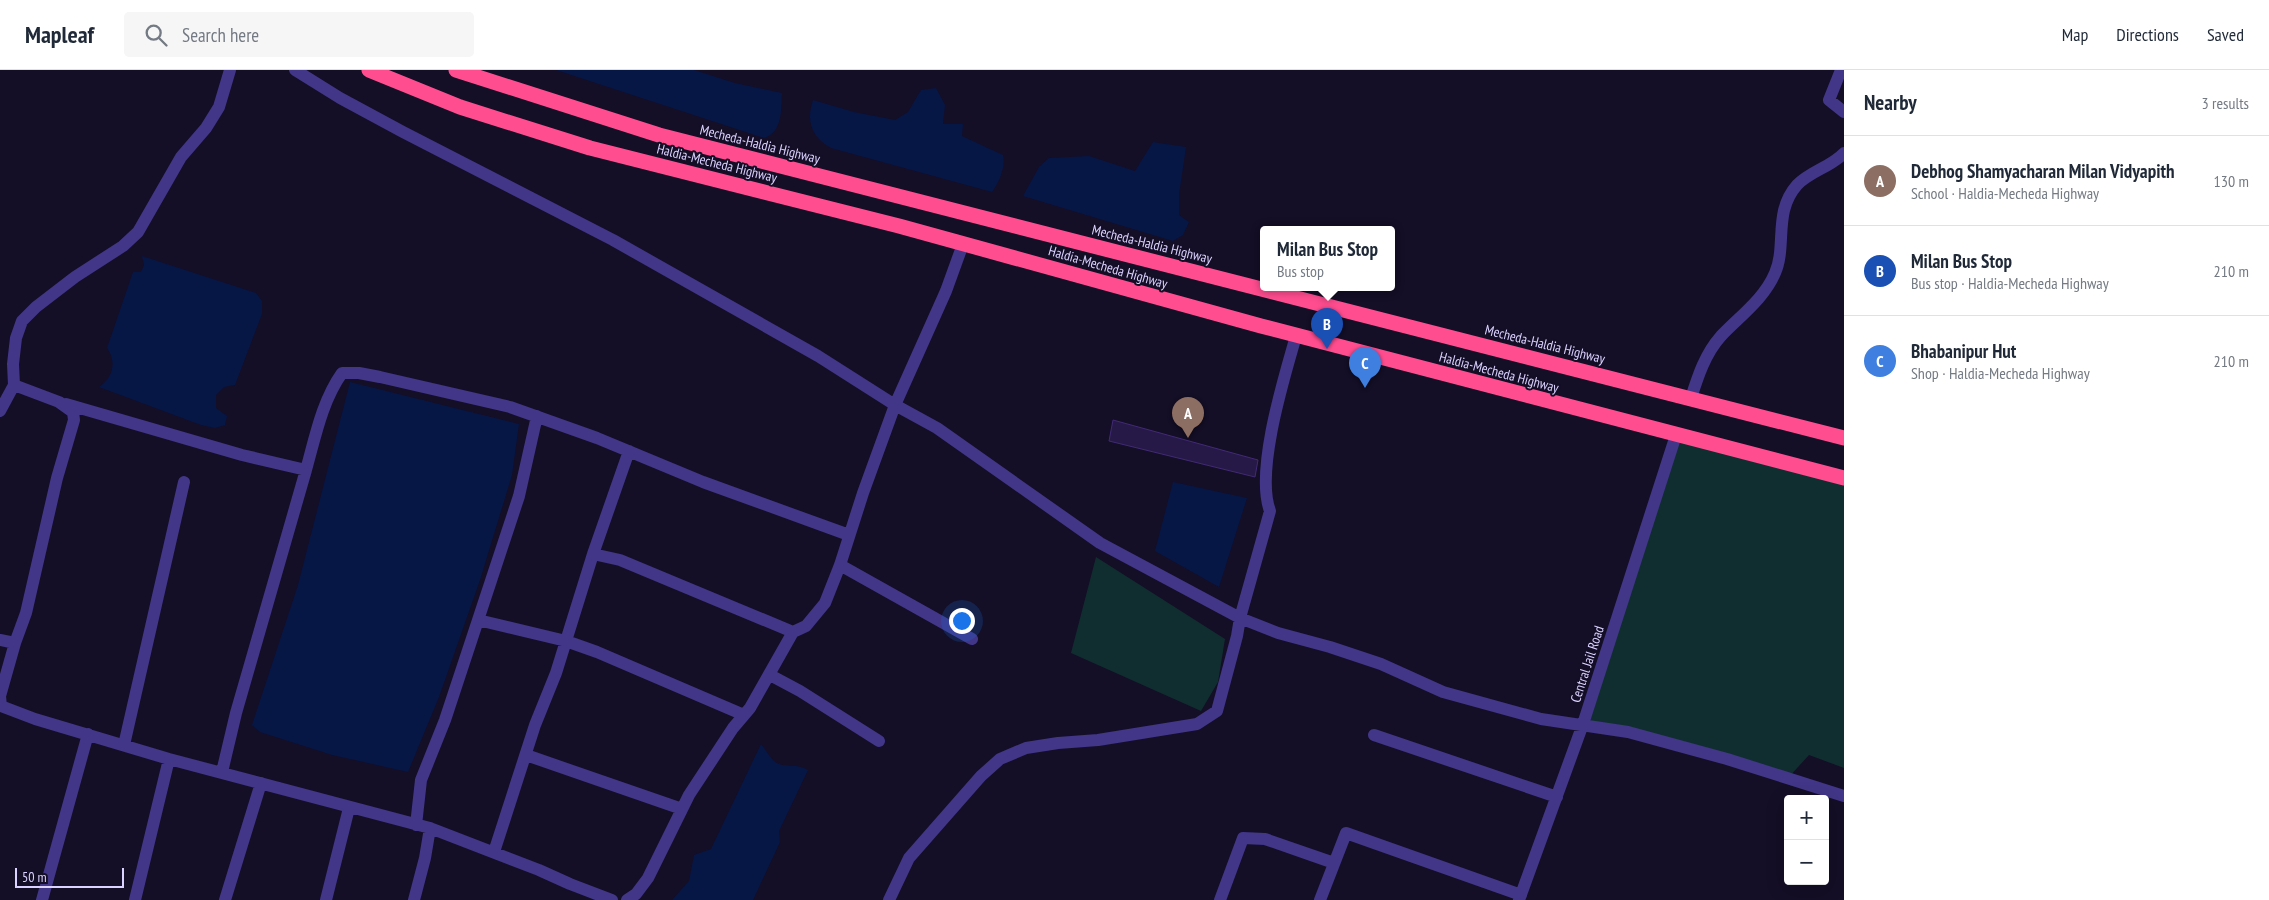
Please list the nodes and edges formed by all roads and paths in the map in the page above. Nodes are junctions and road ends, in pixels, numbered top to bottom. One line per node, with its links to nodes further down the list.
1 (230, 70): 12 (street)
2 (295, 70): 15 (street)
3 (369, 70): 8 (highway, Haldia-Mecheda Highway)
4 (456, 70): 9 (highway, Mecheda-Haldia Highway)
5 (1841, 70): 6 (street)
6 (1844, 112)
7 (1844, 153): 13 (street)
8 (963, 244): 11 (highway, Haldia-Mecheda Highway); 15 (street)
9 (1260, 288)
10 (1271, 291): 13 (highway, Mecheda-Haldia Highway)
11 (1296, 336): 18 (highway, Haldia-Mecheda Highway); 27 (street)
12 (14, 385): 14 (street); 16 (street)
13 (1691, 398): 19 (highway, Mecheda-Haldia Highway)
14 (59, 402): 21 (street); 33 (street)
15 (894, 405): 24 (street); 27 (street)
16 (0, 411)
17 (536, 416): 20 (street); 21 (street); 28 (street)
18 (1676, 434): 22 (highway, Haldia-Mecheda Highway); 37 (street, Central Jail Road)
19 (1844, 438)
20 (629, 451): 24 (street); 25 (street)
21 (306, 470): 44 (street)
22 (1844, 478)
23 (184, 482): 41 (street)
24 (849, 535): 26 (street)
25 (593, 554): 29 (street); 32 (street)
26 (840, 565): 29 (street); 30 (street)
27 (1240, 618): 37 (street); 62 (street)
28 (478, 620): 32 (street); 50 (street)
29 (793, 632): 34 (street)
30 (972, 638)
31 (0, 640): 33 (street)
32 (566, 641): 36 (street); 42 (street)
33 (15, 643): 35 (street)
34 (770, 675): 36 (street); 40 (street)
35 (1, 708): 38 (street)
36 (744, 715): 49 (street)
37 (1583, 724): 46 (street); 47 (street, Central Jail Road)
38 (88, 734): 41 (street); 55 (street)
39 (1374, 735): 47 (street)
40 (880, 741)
41 (124, 745): 43 (street)
42 (526, 755): 49 (street); 52 (street)
43 (169, 759): 44 (street); 56 (street)
44 (222, 772): 45 (street)
45 (261, 783): 48 (street); 57 (street)
46 (1844, 796)
47 (1557, 797): 54 (street, Central Jail Road)
48 (349, 808): 50 (street); 58 (street)
49 (682, 809): 61 (street)
50 (416, 825): 51 (street)
51 (430, 828): 52 (street); 59 (street)
52 (494, 852): 60 (street)
53 (1334, 863): 54 (street); 63 (street); 64 (street)
54 (1520, 897)
55 (42, 900)
56 (135, 900)
57 (225, 900)
58 (326, 900)
59 (414, 900)
60 (612, 900)
61 (627, 900)
62 (889, 900)
63 (1220, 900)
64 (1320, 900)

